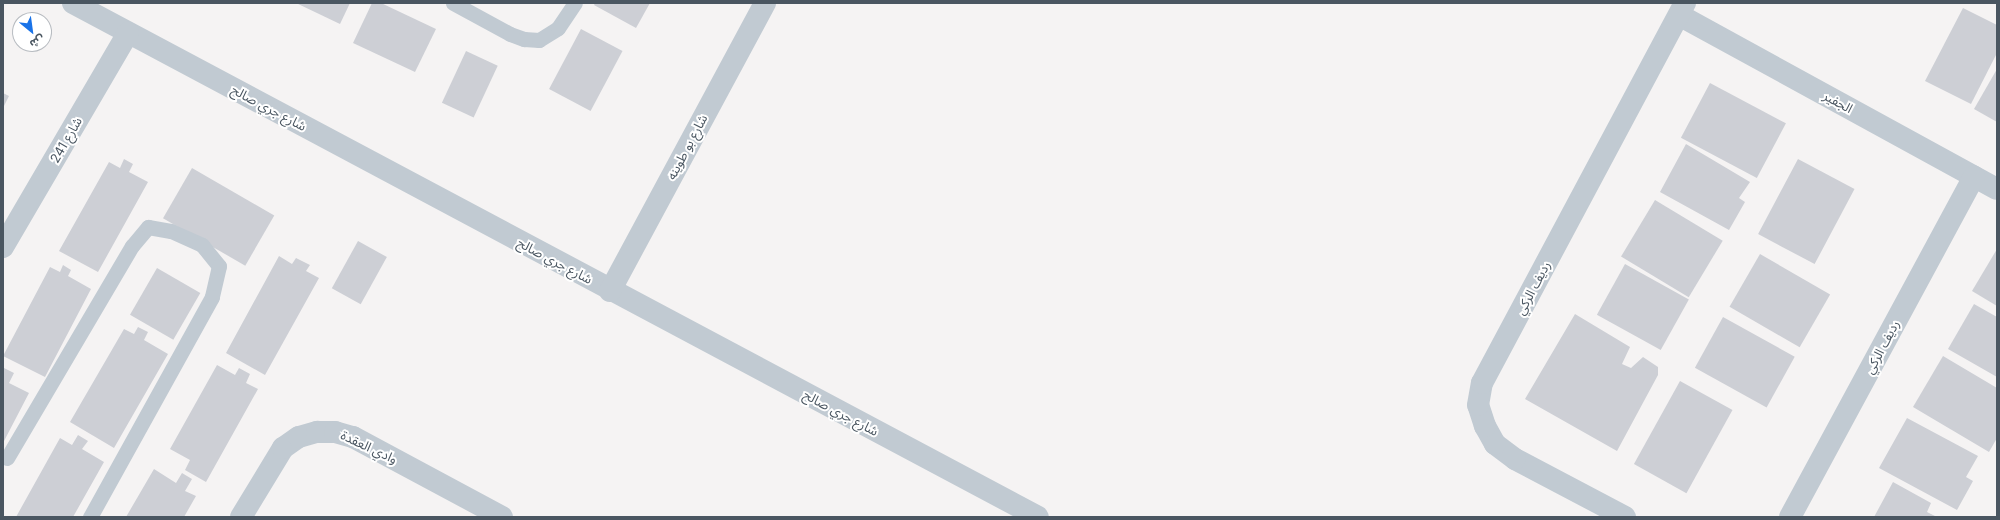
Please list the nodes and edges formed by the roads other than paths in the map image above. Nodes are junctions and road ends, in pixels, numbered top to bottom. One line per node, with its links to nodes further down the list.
1 (73, 3): 6 (street, شارع جري صالح)
2 (454, 3): 3 (lane)
3 (575, 3)
4 (765, 3): 10 (street, شارع بو طوينه)
5 (1682, 9): 7 (street, الجفير); 16 (street, رديف الركي)
6 (128, 32): 9 (street, شارع 241); 10 (street, شارع جري صالح)
7 (1974, 177): 8 (street, الجفير); 17 (street, رديف الركي)
8 (1997, 189)
9 (4, 244)
10 (610, 291): 12 (street, شارع جري صالح)
11 (8, 458): 13 (lane)
12 (1030, 515)
13 (90, 517)
14 (241, 517): 15 (street, وادي العقدة)
15 (502, 517)
16 (1625, 517)
17 (1790, 517)

